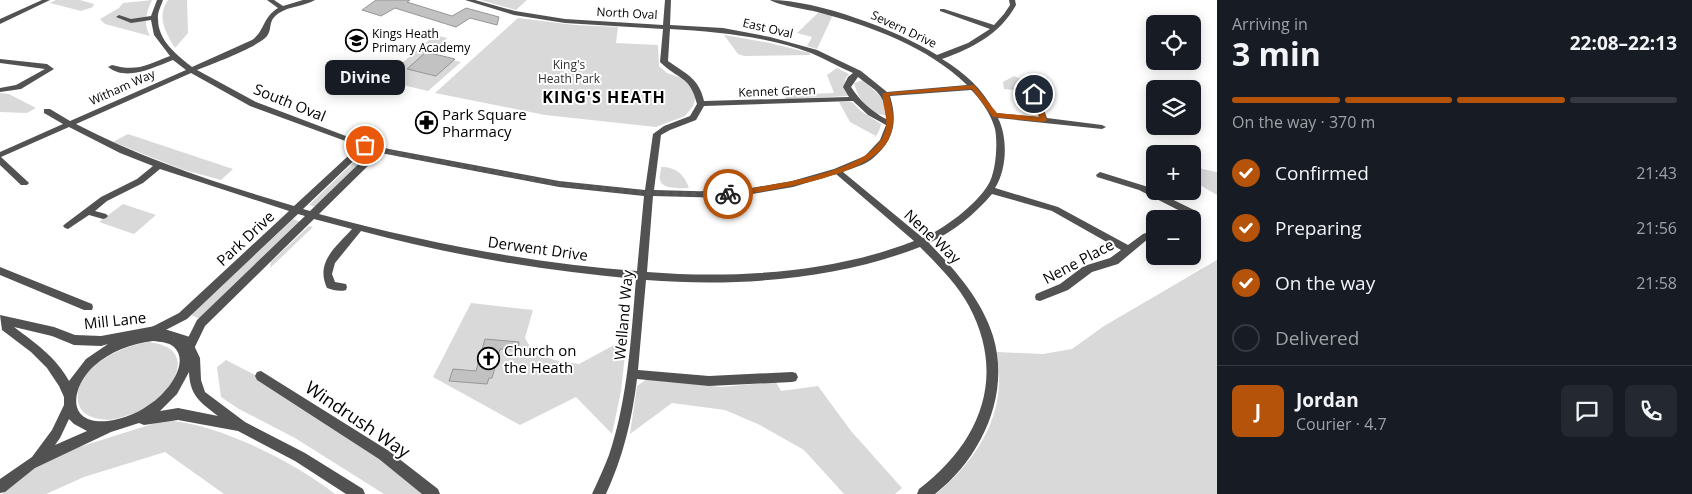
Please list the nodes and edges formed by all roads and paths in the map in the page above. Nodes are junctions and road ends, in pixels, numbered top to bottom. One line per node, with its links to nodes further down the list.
1 (47, 0): 14 (street)
2 (160, 0): 13 (street)
3 (270, 0): 10 (street)
4 (312, 0): 10 (street)
5 (468, 0): 15 (street, North Oval)
6 (668, 0): 15 (street)
7 (773, 0): 9 (street, Severn Drive)
8 (1012, 0): 16 (street)
9 (791, 2): 18 (street, Severn Drive)
10 (283, 9): 21 (street, Witham Way)
11 (942, 10): 16 (street)
12 (119, 17): 13 (street)
13 (154, 18): 17 (street, South Oval)
14 (0, 22)
15 (667, 26): 22 (street, East Oval); 28 (street)
16 (995, 28): 18 (street)
17 (174, 58): 20 (street); 21 (street, South Oval)
18 (937, 58): 23 (street, Severn Drive)
19 (0, 61): 24 (street)
20 (112, 67)
21 (191, 70): 33 (street, Witham Way); 35 (street, South Oval)
22 (858, 73): 25 (street, East Oval); 27 (street)
23 (974, 87): 25 (street); 30 (street, Severn Drive)
24 (0, 90)
25 (885, 94): 32 (street)
26 (1034, 94): 31 (street)
27 (853, 99): 28 (street, Kennet Green); 32 (street)
28 (701, 104): 44 (street, Welland Way)
29 (47, 111): 33 (street, Derwent Drive)
30 (995, 115): 31 (street); 43 (street)
31 (1044, 120): 34 (street)
32 (890, 124): 40 (street)
33 (70, 125): 37 (street, Witham Way); 39 (street, Derwent Drive)
34 (1102, 127)
35 (365, 145): 36 (street, South Oval); 45 (street, Park Drive)
36 (380, 150): 44 (street, South Oval); 48 (street, Park Drive)
37 (0, 155)
38 (0, 160): 42 (street)
39 (158, 166): 45 (street, Derwent Drive); 47 (street)
40 (838, 171): 44 (street); 53 (street, Nene Way)
41 (1100, 175): 46 (street)
42 (24, 182)
43 (990, 190): 53 (street, Derwent Drive); 54 (street, Nene Place)
44 (648, 193): 56 (street, Welland Way)
45 (296, 210): 48 (street, Derwent Drive); 61 (street, Park Drive)
46 (1187, 210)
47 (88, 212): 49 (street); 50 (street)
48 (312, 215): 51 (street, Derwent Drive); 63 (street, Park Drive)
49 (103, 216)
50 (68, 226)
51 (358, 228): 56 (street, Derwent Drive); 57 (street)
52 (1146, 236): 54 (street, Nene Place)
53 (921, 242): 56 (street, Derwent Drive); 76 (street, Nene Way)
54 (1129, 250): 58 (street, Nene Place)
55 (0, 271): 59 (street)
56 (641, 276): 64 (street, Welland Way)
57 (342, 287)
58 (1040, 297)
59 (88, 307)
60 (2, 324): 61 (street, Mill Lane); 62 (street, Mill Lane); 67 (street)
61 (155, 331): 62 (street, Park Drive); 63 (street, Mill Lane)
62 (130, 340): 63 (street); 67 (street)
63 (187, 351): 68 (street); 70 (street)
64 (632, 374): 66 (street); 75 (street, Welland Way)
65 (261, 376): 74 (street, Windrush Way)
66 (792, 376)
67 (69, 401): 69 (street); 71 (street)
68 (128, 422): 69 (street); 70 (street)
69 (111, 426): 71 (street)
70 (241, 426): 73 (street)
71 (30, 464): 72 (street)
72 (0, 487)
73 (358, 494)
74 (433, 494)
75 (599, 494)
76 (924, 494)

